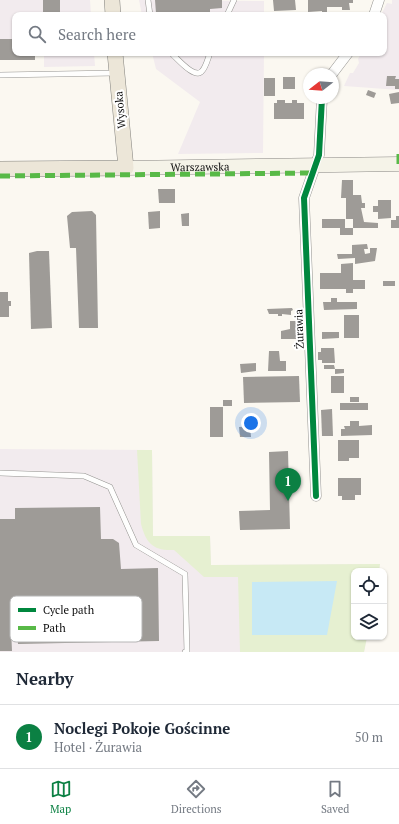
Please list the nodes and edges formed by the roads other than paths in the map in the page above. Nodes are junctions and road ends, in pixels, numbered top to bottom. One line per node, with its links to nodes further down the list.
1 (112, 0): 5 (main road)
2 (148, 0): 6 (lane)
3 (234, 0): 7 (lane)
4 (379, 0): 8 (street)
5 (113, 12)
6 (150, 12)
7 (229, 12)
8 (375, 12)
9 (116, 56): 14 (main road, Wysoka)
10 (174, 56): 11 (lane)
11 (209, 56)
12 (346, 56): 13 (street)
13 (337, 68)
14 (117, 73): 15 (lane); 19 (main road, Wysoka)
15 (0, 75)
16 (322, 104): 17 (street, Żurawia)
17 (317, 164): 18 (main road, Warszawska); 19 (main road, Warszawska); 22 (street, Żurawia)
18 (399, 164)
19 (126, 168): 20 (main road, Warszawska)
20 (0, 169)
21 (0, 474): 23 (lane)
22 (316, 496)
23 (185, 652)

